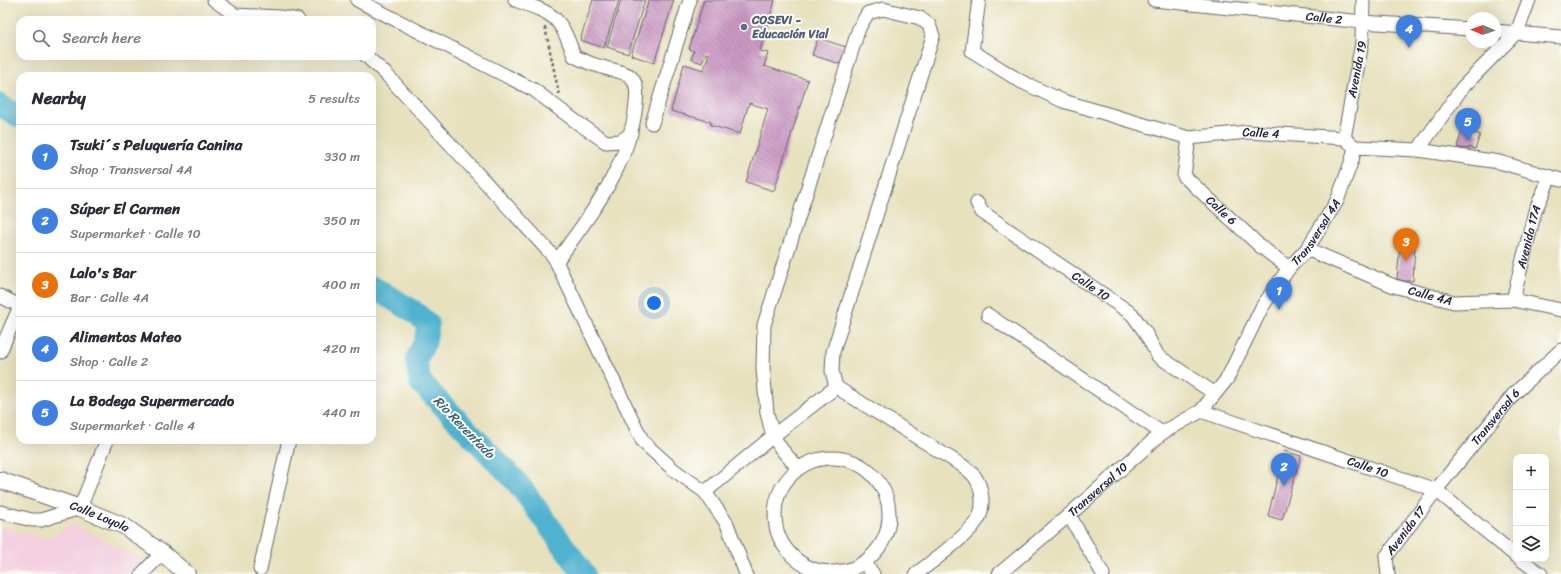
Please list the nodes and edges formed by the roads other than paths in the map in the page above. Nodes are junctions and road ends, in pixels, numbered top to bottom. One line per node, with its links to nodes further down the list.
1 (214, 0): 9 (street)
2 (357, 0): 17 (street)
3 (515, 0): 17 (street)
4 (690, 0): 16 (street)
5 (979, 0): 18 (street, Calle 4)
6 (1154, 0): 10 (street, Calle 2)
7 (1363, 0): 10 (street, Avenida 19)
8 (1529, 0): 13 (street)
9 (258, 16)
10 (1362, 22): 11 (street, Calle 2); 19 (street, Avenida 19)
11 (1465, 29)
12 (1501, 31): 13 (street)
13 (1517, 32): 14 (street); 21 (street)
14 (1561, 37)
15 (370, 60): 25 (street)
16 (652, 123)
17 (631, 134): 25 (street)
18 (1189, 138): 19 (street, Calle 4); 26 (street, Calle 6)
19 (1344, 138): 20 (street)
20 (1355, 148): 21 (street); 24 (street, Transversal 4A)
21 (1418, 150): 22 (street)
22 (1556, 178): 28 (street, Avenida 17A)
23 (977, 203): 36 (street, Calle 10)
24 (1307, 249): 26 (street, Transversal 4A); 28 (street, Calle 4A)
25 (556, 262): 45 (street)
26 (1289, 268): 36 (street, Transversal 4A)
27 (0, 296): 29 (street)
28 (1513, 300): 30 (street, Calle 4A)
29 (16, 304)
30 (1561, 310)
31 (16, 315): 34 (street)
32 (988, 316): 38 (street)
33 (1561, 350): 44 (street, Transversal 6)
34 (0, 352)
35 (836, 387): 39 (street); 39 (street); 58 (street)
36 (1214, 393): 37 (street, Transversal 4A)
37 (1200, 411): 38 (street, Transversal 10); 44 (street, Calle 10)
38 (1162, 433): 48 (street, Transversal 10)
39 (773, 436): 42 (street); 45 (street)
40 (105, 444): 46 (street)
41 (288, 444): 53 (street)
42 (798, 468): 51 (street); 51 (street)
43 (0, 480): 46 (main road, Calle Loyola)
44 (1436, 490): 50 (street, Calle 10); 61 (street, Avenida 17)
45 (705, 492): 56 (street)
46 (80, 508): 47 (street); 49 (main road, Calle Loyola)
47 (0, 512)
48 (1069, 515): 59 (street, Transversal 10); 60 (street)
49 (162, 553): 54 (street); 55 (main road, Calle Loyola)
50 (1513, 554)
51 (864, 562): 57 (street)
52 (1524, 562): 62 (street)
53 (260, 569)
54 (142, 574)
55 (187, 574)
56 (746, 574)
57 (873, 574)
58 (916, 574)
59 (999, 574)
60 (1103, 574)
61 (1388, 574)
62 (1541, 574)

